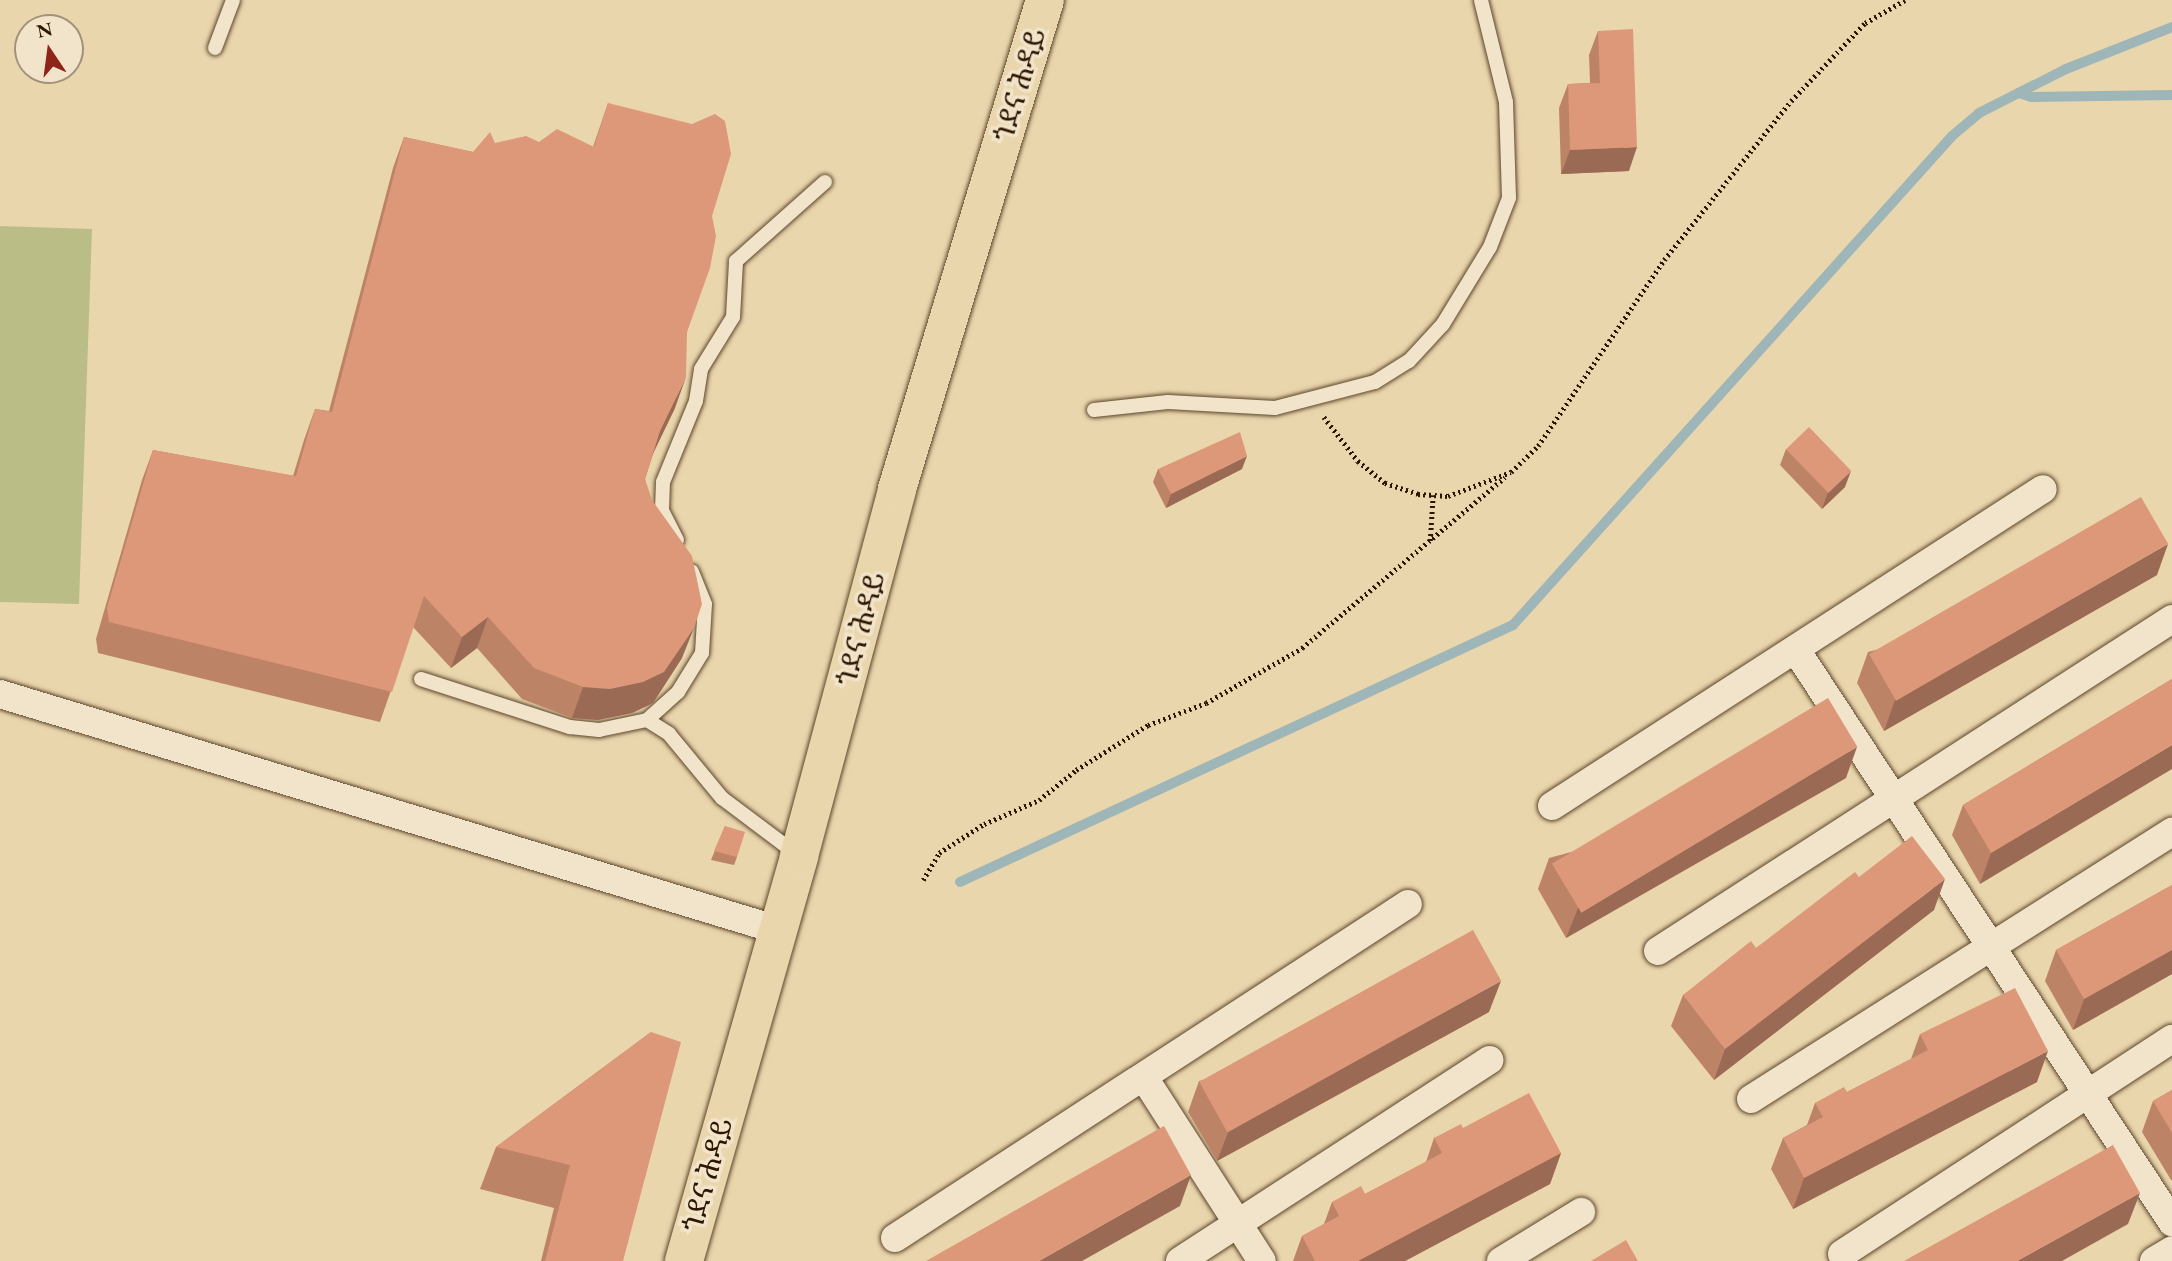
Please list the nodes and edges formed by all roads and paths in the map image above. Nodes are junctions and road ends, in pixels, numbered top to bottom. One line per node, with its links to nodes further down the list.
1 (233, 0): 5 (lane)
2 (1045, 0): 23 (main road, ጎደና ሕዳይ)
3 (1481, 0): 7 (lane)
4 (1905, 0): 9 (path)
5 (215, 48)
6 (825, 181): 17 (lane)
7 (1317, 399): 8 (lane); 11 (path)
8 (1094, 410)
9 (1511, 472): 11 (path); 12 (path)
10 (2043, 489): 14 (street)
11 (1433, 495): 12 (path)
12 (1430, 541): 24 (path)
13 (2172, 619): 20 (street)
14 (1796, 650): 20 (street); 21 (street)
15 (421, 679): 18 (lane)
16 (0, 694): 26 (street)
17 (666, 706): 18 (lane); 19 (lane)
18 (647, 720): 19 (lane)
19 (669, 734): 23 (lane)
20 (1895, 798): 27 (street); 28 (street)
21 (1552, 806)
22 (2172, 832): 27 (street)
23 (799, 856): 26 (main road, ጎደና ሕዳይ)
24 (923, 880)
25 (1408, 905): 31 (street)
26 (778, 930): 40 (main road, ጎደና ሕዳይ)
27 (1992, 945): 32 (street); 33 (street)
28 (1658, 951)
29 (2172, 1039): 32 (street)
30 (1490, 1060): 36 (street)
31 (1145, 1079): 36 (street); 37 (street)
32 (2090, 1094): 35 (street); 39 (street)
33 (1751, 1099)
34 (1581, 1212): 43 (street)
35 (2172, 1222)
36 (1240, 1224): 41 (street); 42 (street)
37 (895, 1238)
38 (2172, 1250): 44 (street)
39 (1842, 1254)
40 (684, 1261)
41 (1180, 1261)
42 (1262, 1261)
43 (1501, 1261)
44 (2154, 1261)

